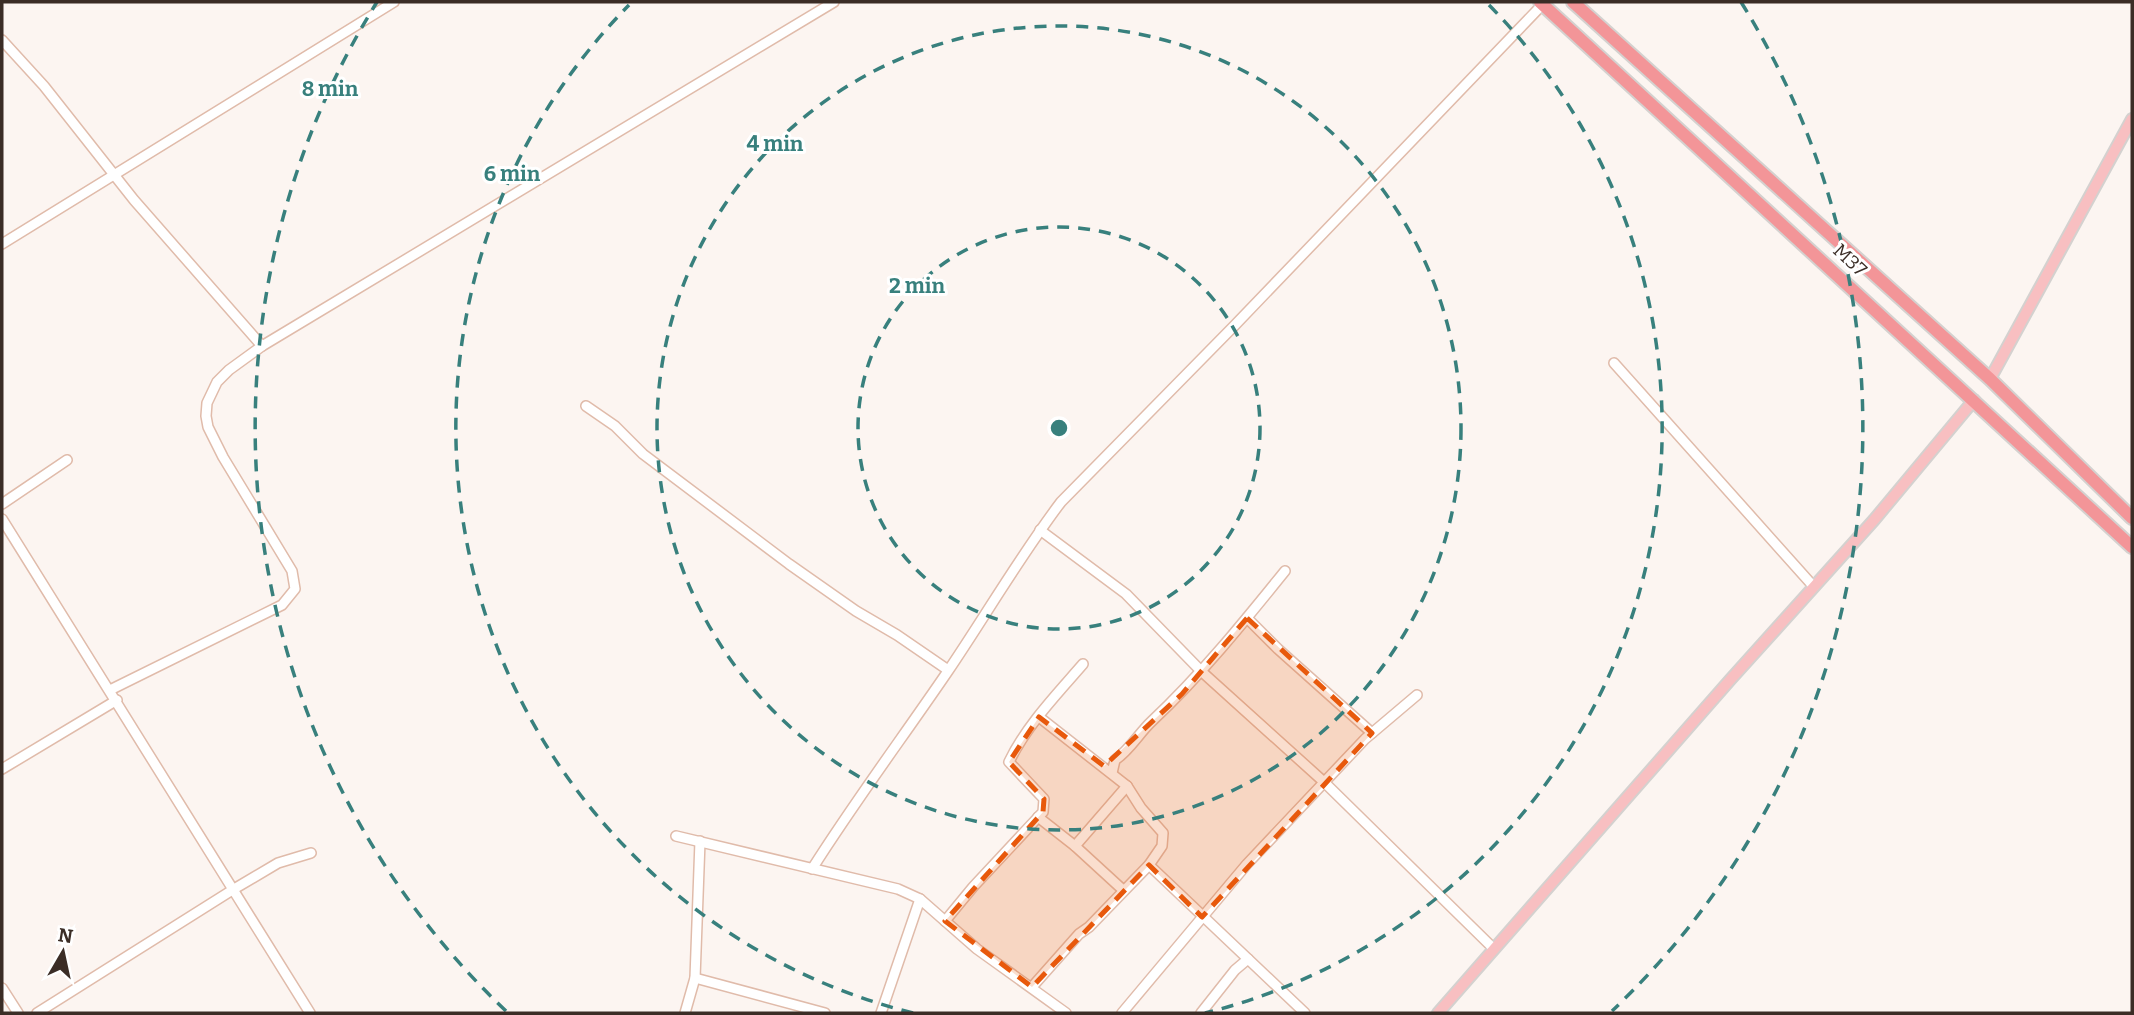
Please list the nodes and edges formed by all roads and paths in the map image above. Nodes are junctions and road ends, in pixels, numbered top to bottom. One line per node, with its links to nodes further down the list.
1 (394, 2): 7 (street)
2 (834, 2): 9 (street)
3 (1573, 2): 11 (highway, M37 / M37)
4 (1541, 3): 12 (highway, M37 / M37); 18 (street)
5 (2, 40): 7 (street)
6 (2132, 118): 11 (main road)
7 (115, 176): 8 (street); 9 (street)
8 (2, 244)
9 (262, 346): 26 (street)
10 (1614, 363): 21 (street)
11 (1990, 379): 16 (highway, M37 / M37)
12 (1974, 400): 19 (highway, M37 / M37); 21 (main road)
13 (586, 406): 24 (street)
14 (67, 460): 15 (street)
15 (2, 504)
16 (2132, 518)
17 (2, 519): 26 (street)
18 (1040, 530): 24 (street); 25 (street)
19 (2132, 547)
20 (1285, 570): 22 (street)
21 (1814, 587): 47 (main road)
22 (1247, 618): 25 (street); 30 (street)
23 (1083, 664): 29 (street)
24 (948, 670): 41 (street)
25 (1201, 671): 32 (street); 33 (street)
26 (110, 690): 28 (street)
27 (1418, 695): 30 (street)
28 (117, 700): 31 (street); 42 (street)
29 (1039, 717): 32 (street); 35 (street)
30 (1372, 733): 33 (street)
31 (2, 769)
32 (1112, 773): 34 (street)
33 (1324, 782): 45 (street); 47 (street)
34 (1127, 786): 38 (street); 40 (street)
35 (1038, 817): 38 (street); 46 (street)
36 (676, 836): 37 (street)
37 (700, 841): 41 (street); 49 (street)
38 (1075, 846): 43 (street)
39 (312, 853): 42 (street)
40 (1149, 864): 43 (street); 45 (street)
41 (812, 869): 44 (street)
42 (234, 889): 53 (street); 54 (street)
43 (1123, 890): 50 (street)
44 (920, 899): 46 (street); 57 (street)
45 (1202, 917): 48 (street); 59 (street)
46 (945, 921): 50 (street)
47 (1493, 948): 62 (main road)
48 (1248, 959): 60 (street); 61 (street)
49 (695, 978): 55 (street); 56 (street)
50 (1032, 987): 58 (street)
51 (2, 988): 52 (street)
52 (18, 1013)
53 (37, 1013)
54 (310, 1013)
55 (685, 1013)
56 (825, 1013)
57 (881, 1013)
58 (1066, 1013)
59 (1122, 1013)
60 (1201, 1013)
61 (1305, 1013)
62 (1438, 1013)

